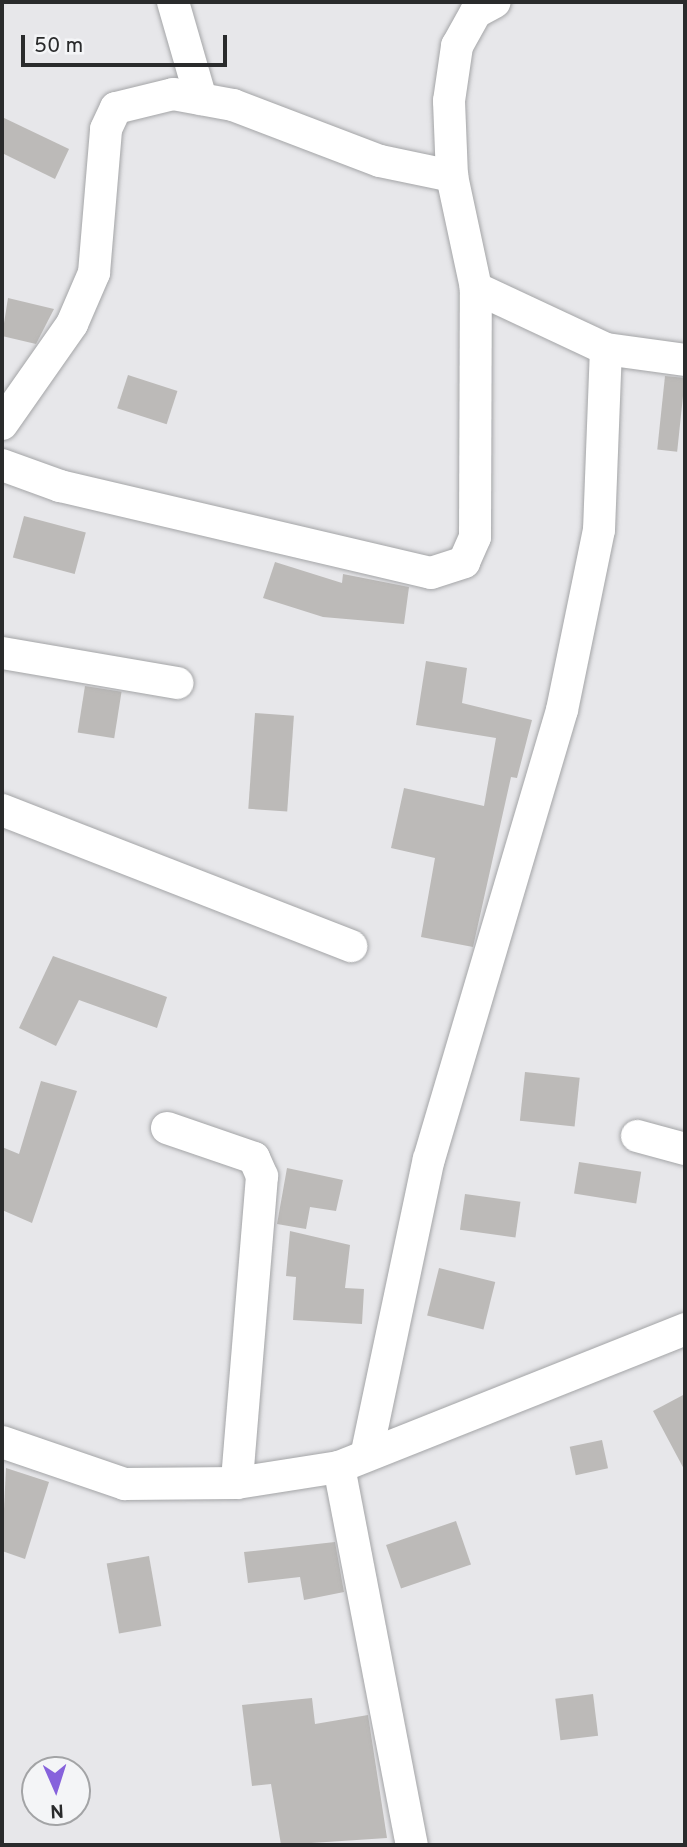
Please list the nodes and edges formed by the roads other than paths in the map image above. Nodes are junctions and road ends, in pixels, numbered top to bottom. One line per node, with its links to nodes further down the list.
1 (173, 2): 3 (street)
2 (495, 2): 4 (street)
3 (201, 99): 4 (street); 8 (street)
4 (452, 176): 5 (street)
5 (476, 288): 6 (street); 9 (street)
6 (606, 349): 7 (street); 19 (street)
7 (685, 360)
8 (2, 424)
9 (2, 464)
10 (2, 653): 11 (street)
11 (177, 683)
12 (2, 810): 13 (street)
13 (351, 946)
14 (167, 1128): 21 (street)
15 (637, 1136): 16 (street)
16 (685, 1149)
17 (685, 1329): 19 (street)
18 (2, 1442): 21 (street)
19 (367, 1452): 20 (street)
20 (339, 1467): 21 (street); 22 (street)
21 (237, 1483)
22 (412, 1845)

